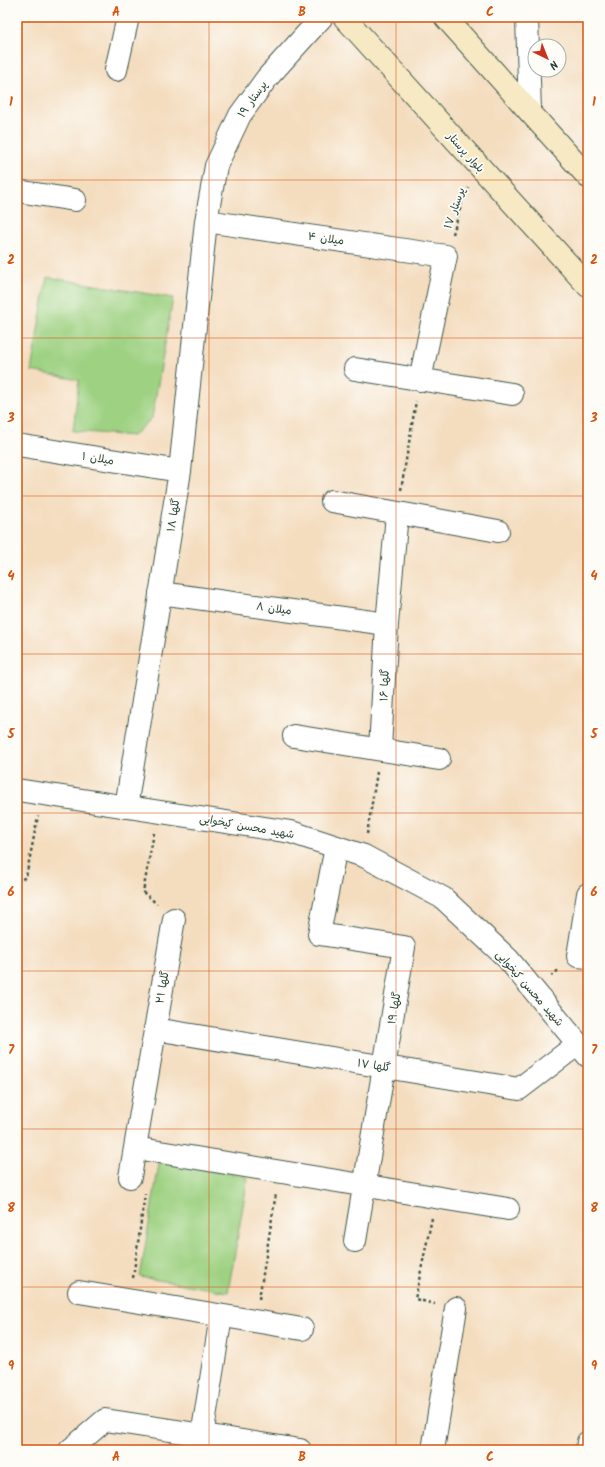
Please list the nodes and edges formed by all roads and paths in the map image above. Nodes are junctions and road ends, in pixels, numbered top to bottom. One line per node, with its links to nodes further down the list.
1 (128, 17): 6 (street)
2 (322, 17): 12 (street, پرستار ۱۹)
3 (344, 17): 8 (main road, بلوار پرستار)
4 (445, 17): 7 (main road)
5 (527, 17): 7 (street)
6 (116, 70)
7 (530, 112): 9 (main road)
8 (479, 166): 13 (path, پرستار ۱۷); 14 (main road, بلوار پرستار)
9 (588, 177)
10 (17, 191): 11 (street)
11 (76, 200)
12 (206, 220): 13 (street, میلان ۴); 19 (street, گلها ۱۸)
13 (446, 256): 16 (street)
14 (588, 286)
15 (355, 369): 16 (street)
16 (420, 380): 17 (street); 21 (path)
17 (512, 394)
18 (17, 446): 19 (street, میلان ۱)
19 (180, 471): 23 (street, گلها ۱۸)
20 (332, 501): 21 (street)
21 (397, 514): 22 (street); 24 (street, گلها ۱۶)
22 (498, 531)
23 (160, 593): 24 (street, میلان ۸); 32 (street, گلها ۱۸)
24 (387, 624): 28 (street, گلها ۱۶)
25 (588, 681): 26 (path)
26 (588, 689)
27 (294, 736): 28 (street)
28 (380, 749): 29 (street); 35 (path)
29 (439, 759)
30 (17, 790): 31 (street, شهید محسن کیخوایی)
31 (42, 794): 32 (street, شهید محسن کیخوایی); 36 (path)
32 (126, 807): 33 (street, شهید محسن کیخوایی)
33 (157, 812): 34 (street, شهید محسن کیخوایی); 38 (path)
34 (336, 847): 35 (street, شهید محسن کیخوایی); 43 (street, گلها ۱۹)
35 (364, 856): 40 (street, شهید محسن کیخوایی)
36 (17, 882)
37 (588, 894): 39 (street)
38 (174, 919): 41 (street, گلها ۲۱)
39 (583, 956): 40 (path)
40 (533, 990): 42 (street, شهید محسن کیخوایی)
41 (155, 1029): 43 (street, گلها ۱۷); 44 (street, گلها ۲۱)
42 (583, 1050): 43 (street, گلها ۱۷)
43 (384, 1067): 47 (street, گلها ۱۹)
44 (135, 1148): 45 (street); 46 (street, گلها ۲۱)
45 (280, 1172): 47 (street); 55 (path)
46 (138, 1184): 52 (path)
47 (364, 1186): 48 (street); 50 (street, گلها ۱۹)
48 (436, 1198): 49 (street); 53 (path)
49 (508, 1209)
50 (354, 1241)
51 (79, 1292): 52 (street)
52 (130, 1301): 54 (street)
53 (456, 1308): 61 (street)
54 (221, 1316): 55 (street); 58 (street)
55 (256, 1321): 56 (street)
56 (302, 1329)
57 (588, 1442): 62 (street)
58 (201, 1443): 59 (street); 60 (street)
59 (70, 1450)
60 (300, 1450)
61 (433, 1450)
62 (587, 1450)

